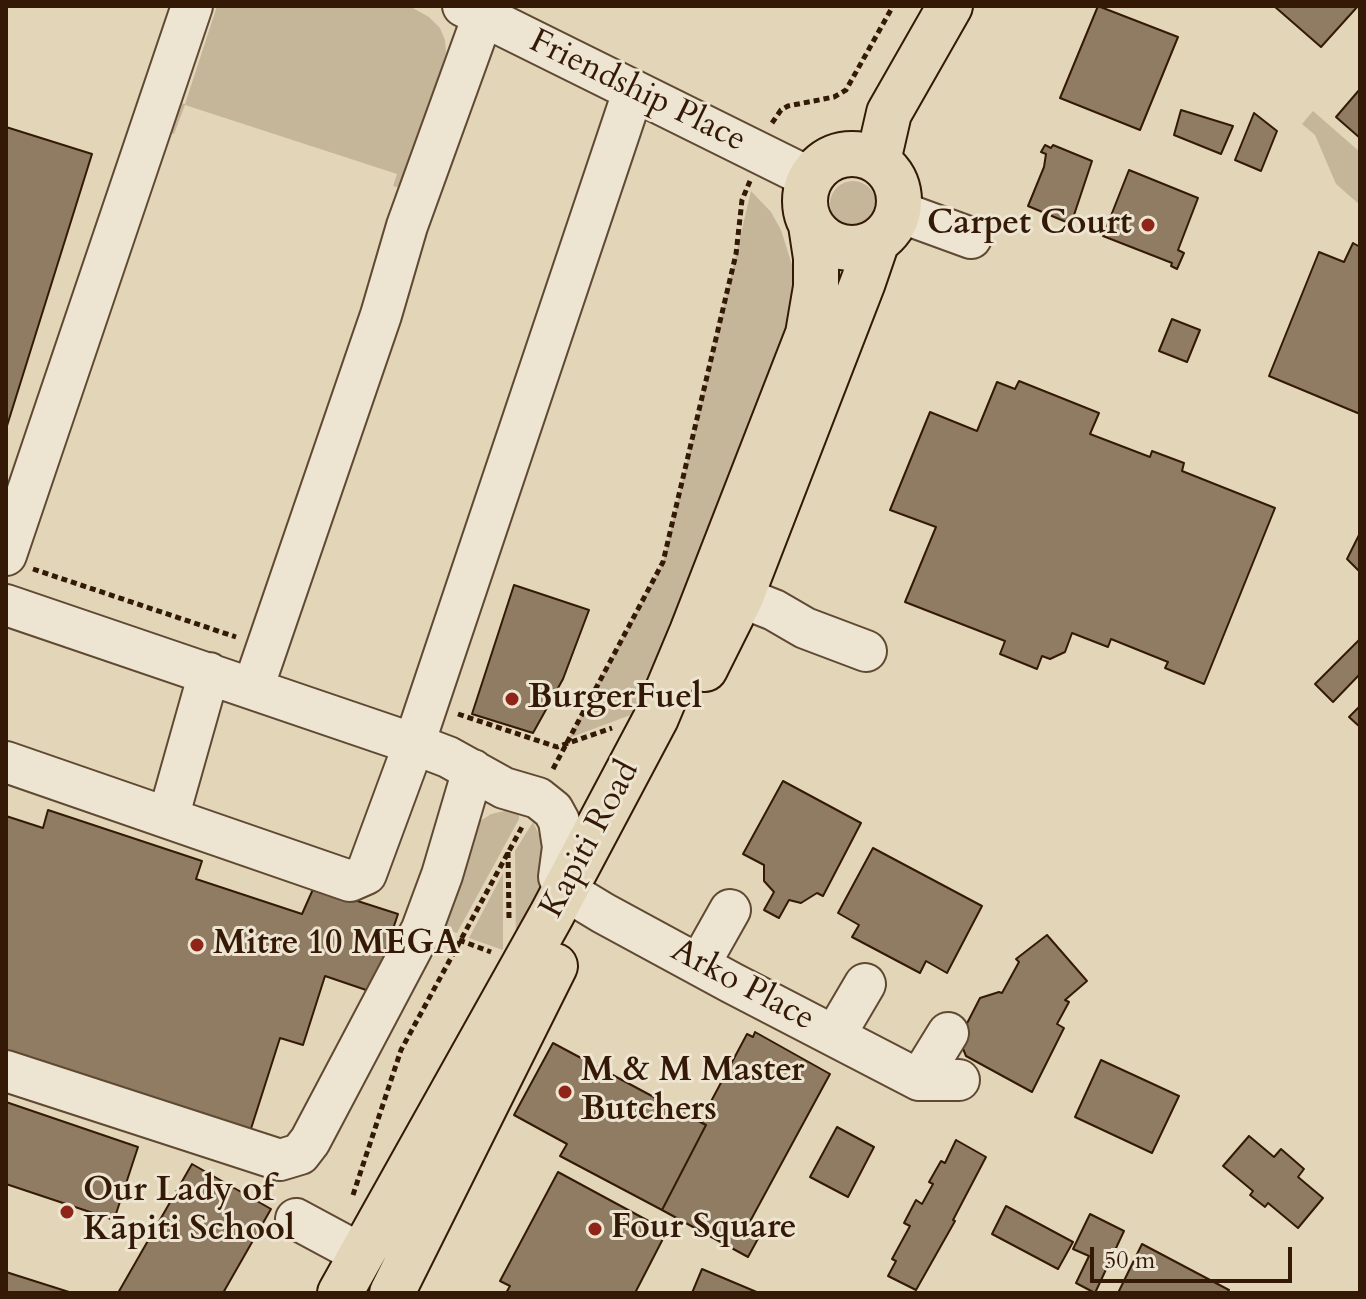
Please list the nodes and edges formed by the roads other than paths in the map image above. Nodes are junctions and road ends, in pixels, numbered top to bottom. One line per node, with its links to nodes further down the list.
1 (192, 6): 10 (street)
2 (950, 6): 5 (main road)
3 (473, 11): 4 (street, Friendship Place); 16 (street)
4 (633, 92): 6 (street, Friendship Place); 17 (street)
5 (878, 161): 6 (main road); 8 (main road)
6 (810, 178): 7 (main road)
7 (811, 225): 8 (main road); 13 (main road, Kapiti Road)
8 (887, 226): 9 (street); 11 (main road, Kapiti Road)
9 (971, 238)
10 (13, 560)
11 (741, 597): 13 (main road); 14 (street); 21 (main road, Kapiti Road)
12 (6, 605): 15 (street)
13 (692, 632): 21 (main road, Kapiti Road)
14 (866, 651)
15 (209, 673): 16 (street); 20 (street)
16 (253, 688): 17 (street)
17 (414, 744): 19 (street); 20 (street)
18 (6, 762): 20 (street)
19 (473, 770): 21 (street); 27 (street)
20 (168, 818)
21 (576, 897): 23 (street, Arko Place); 31 (main road, Kapiti Road); 33 (main road, Kapiti Road)
22 (730, 910): 23 (street)
23 (699, 965): 26 (street, Arko Place)
24 (865, 984): 26 (street)
25 (948, 1033): 28 (street)
26 (835, 1035): 28 (street, Arko Place)
27 (6, 1071)
28 (919, 1080): 29 (street)
29 (959, 1080)
30 (296, 1219): 31 (street)
31 (346, 1246): 32 (main road, Kapiti Road)
32 (340, 1293)
33 (392, 1293)

